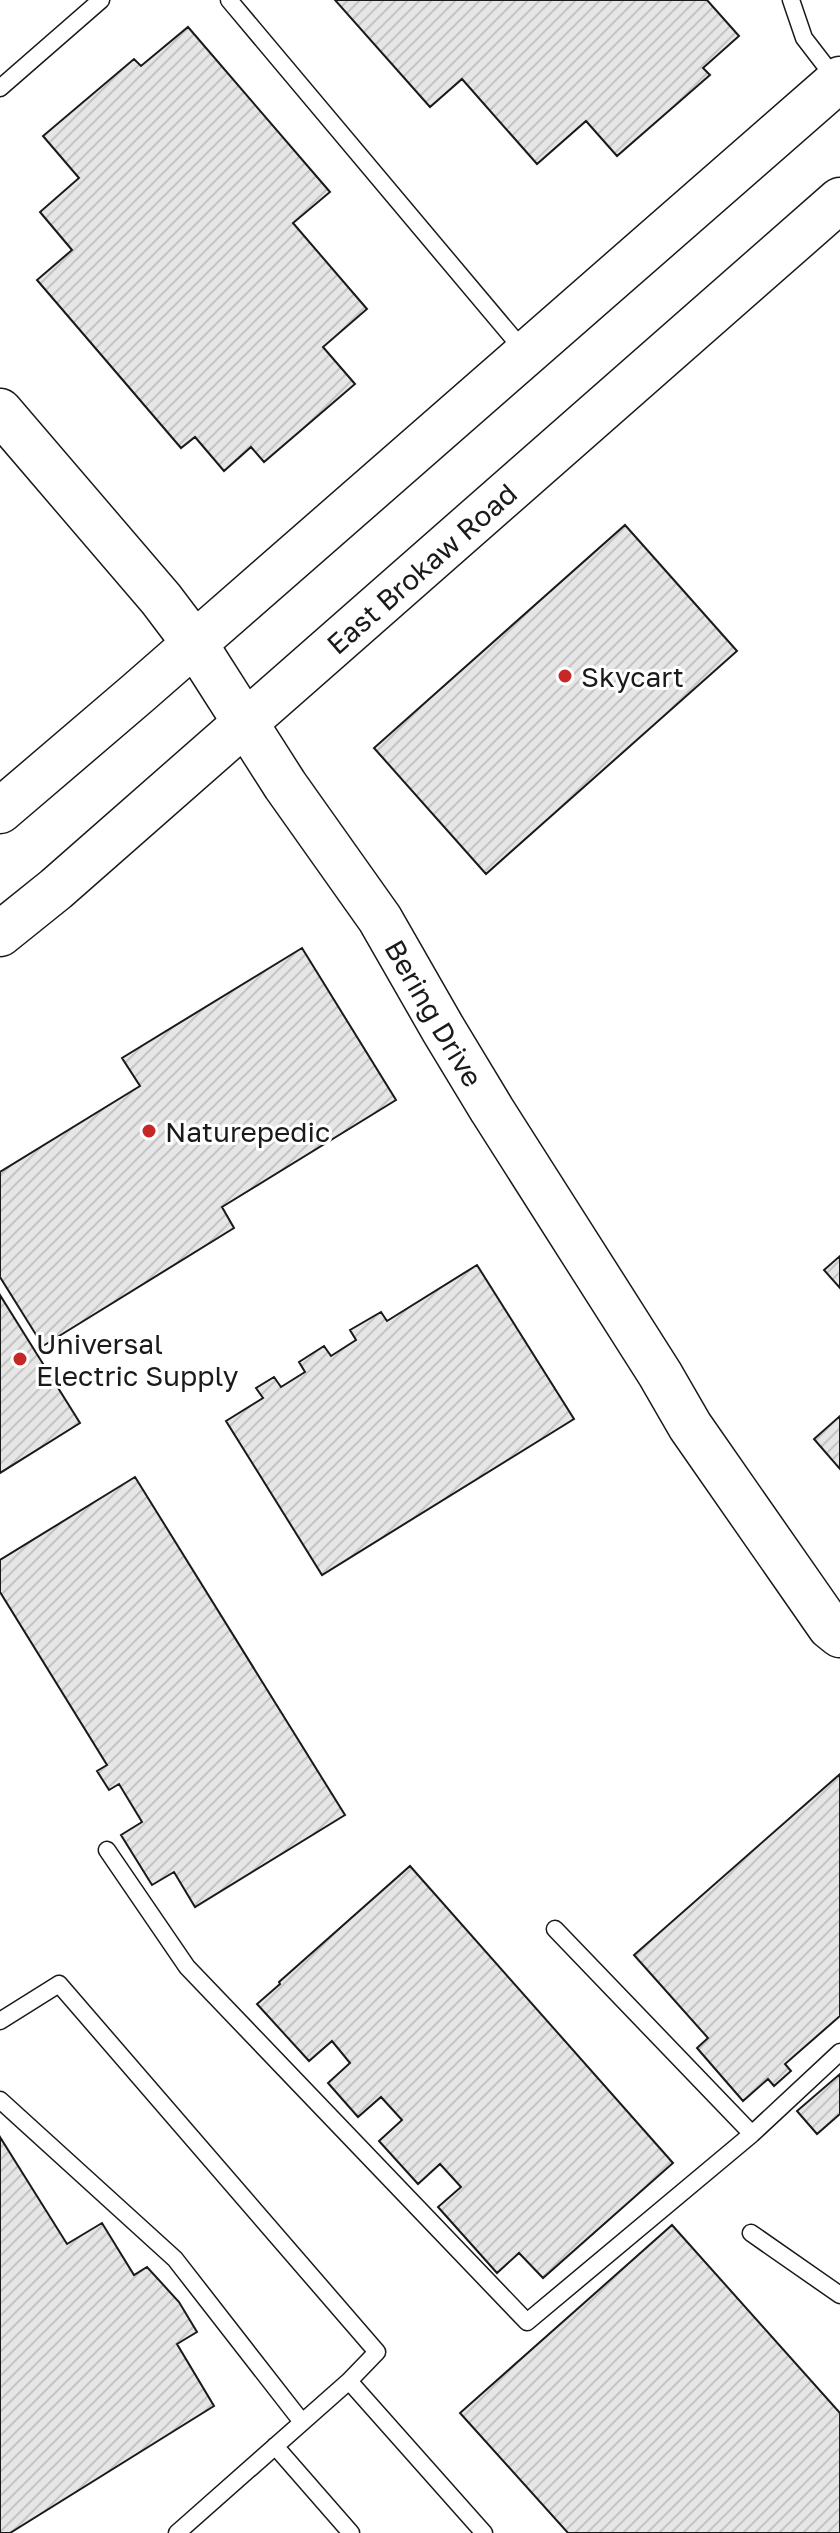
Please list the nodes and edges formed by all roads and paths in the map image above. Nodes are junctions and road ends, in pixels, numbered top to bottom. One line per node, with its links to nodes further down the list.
1 (101, 0): 5 (lane)
2 (229, 0): 7 (lane)
3 (791, 0): 4 (lane)
4 (838, 80): 7 (main road)
5 (0, 88)
6 (840, 200): 10 (main road, East Brokaw Road)
7 (526, 353): 9 (main road)
8 (0, 411): 9 (main road, Bering Drive)
9 (195, 644): 10 (main road, Bering Drive); 11 (main road)
10 (246, 721): 12 (main road, East Brokaw Road); 13 (main road, Bering Drive)
11 (0, 811)
12 (0, 934)
13 (840, 1635)
14 (107, 1850): 19 (lane)
15 (555, 1929): 19 (lane)
16 (0, 2021): 22 (lane)
17 (840, 2052): 19 (lane)
18 (0, 2100): 23 (lane)
19 (752, 2134)
20 (751, 2233): 21 (lane)
21 (840, 2295)
22 (349, 2381): 23 (lane); 27 (lane)
23 (302, 2422): 24 (lane)
24 (275, 2446): 25 (lane); 26 (lane)
25 (177, 2533)
26 (351, 2533)
27 (484, 2533)

